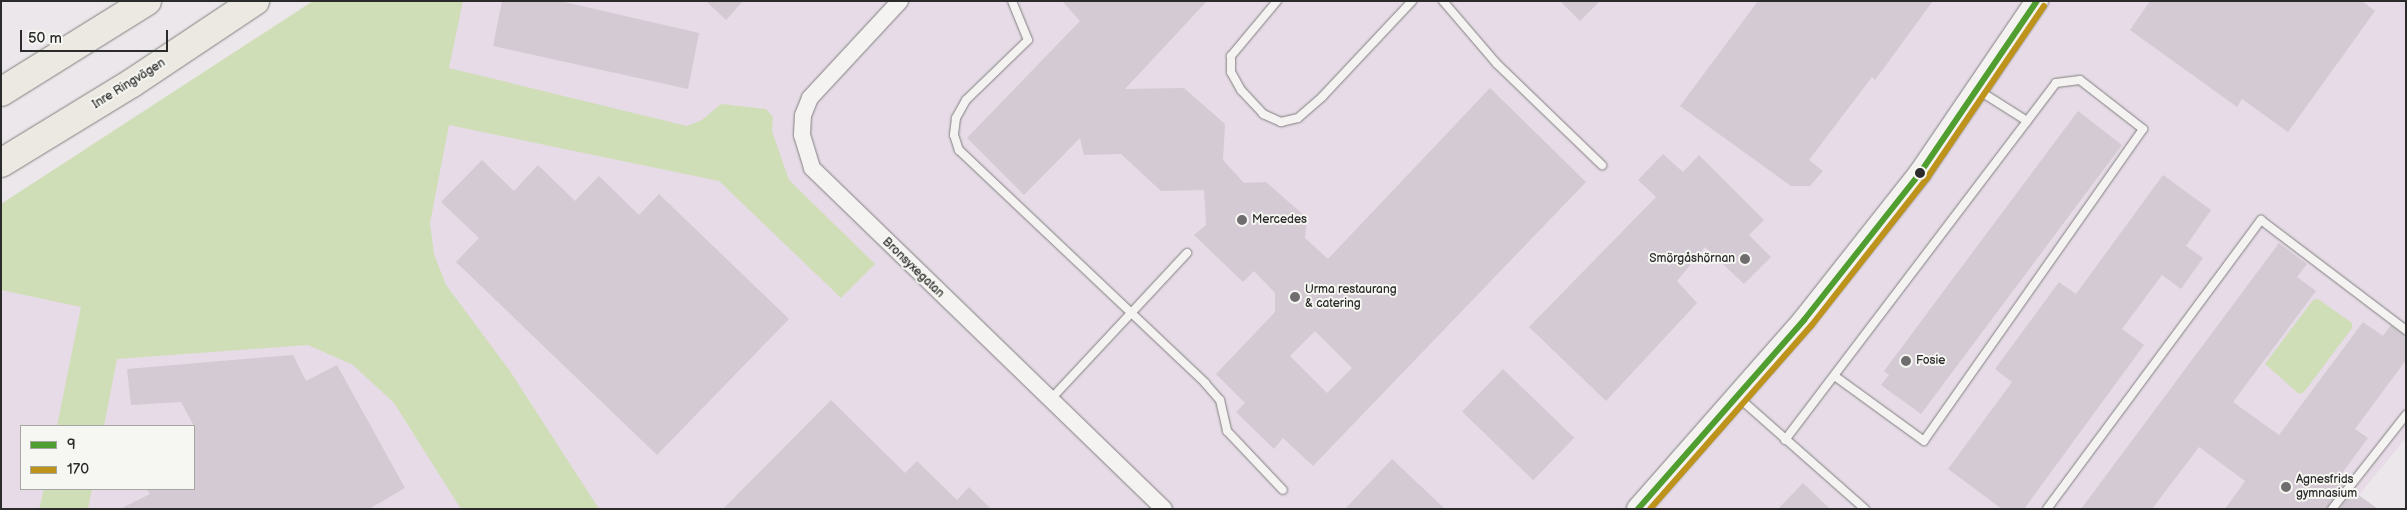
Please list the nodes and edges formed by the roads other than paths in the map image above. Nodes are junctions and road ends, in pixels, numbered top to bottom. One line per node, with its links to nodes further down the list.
1 (147, 1): 10 (highway)
2 (255, 1): 12 (highway, Inre Ringvägen)
3 (900, 1): 19 (street, Bronsyxegatan)
4 (1012, 1): 15 (lane)
5 (1277, 1): 6 (lane)
6 (1412, 1)
7 (1443, 1): 13 (lane)
8 (2037, 1): 9 (main road)
9 (1978, 90): 11 (lane); 18 (main road)
10 (1, 92)
11 (2027, 121): 17 (lane); 17 (lane)
12 (1, 163)
13 (1602, 165)
14 (1187, 252): 15 (lane)
15 (1129, 315): 19 (lane); 22 (lane)
16 (2406, 330): 26 (lane)
17 (1836, 377): 21 (lane)
18 (1737, 397): 21 (lane); 24 (main road)
19 (1050, 400): 23 (street, Bronsyxegatan)
20 (2406, 416): 27 (lane)
21 (1785, 440): 25 (lane)
22 (1283, 490)
23 (1164, 509)
24 (1638, 509)
25 (1865, 509)
26 (2047, 509)
27 (2332, 509)

